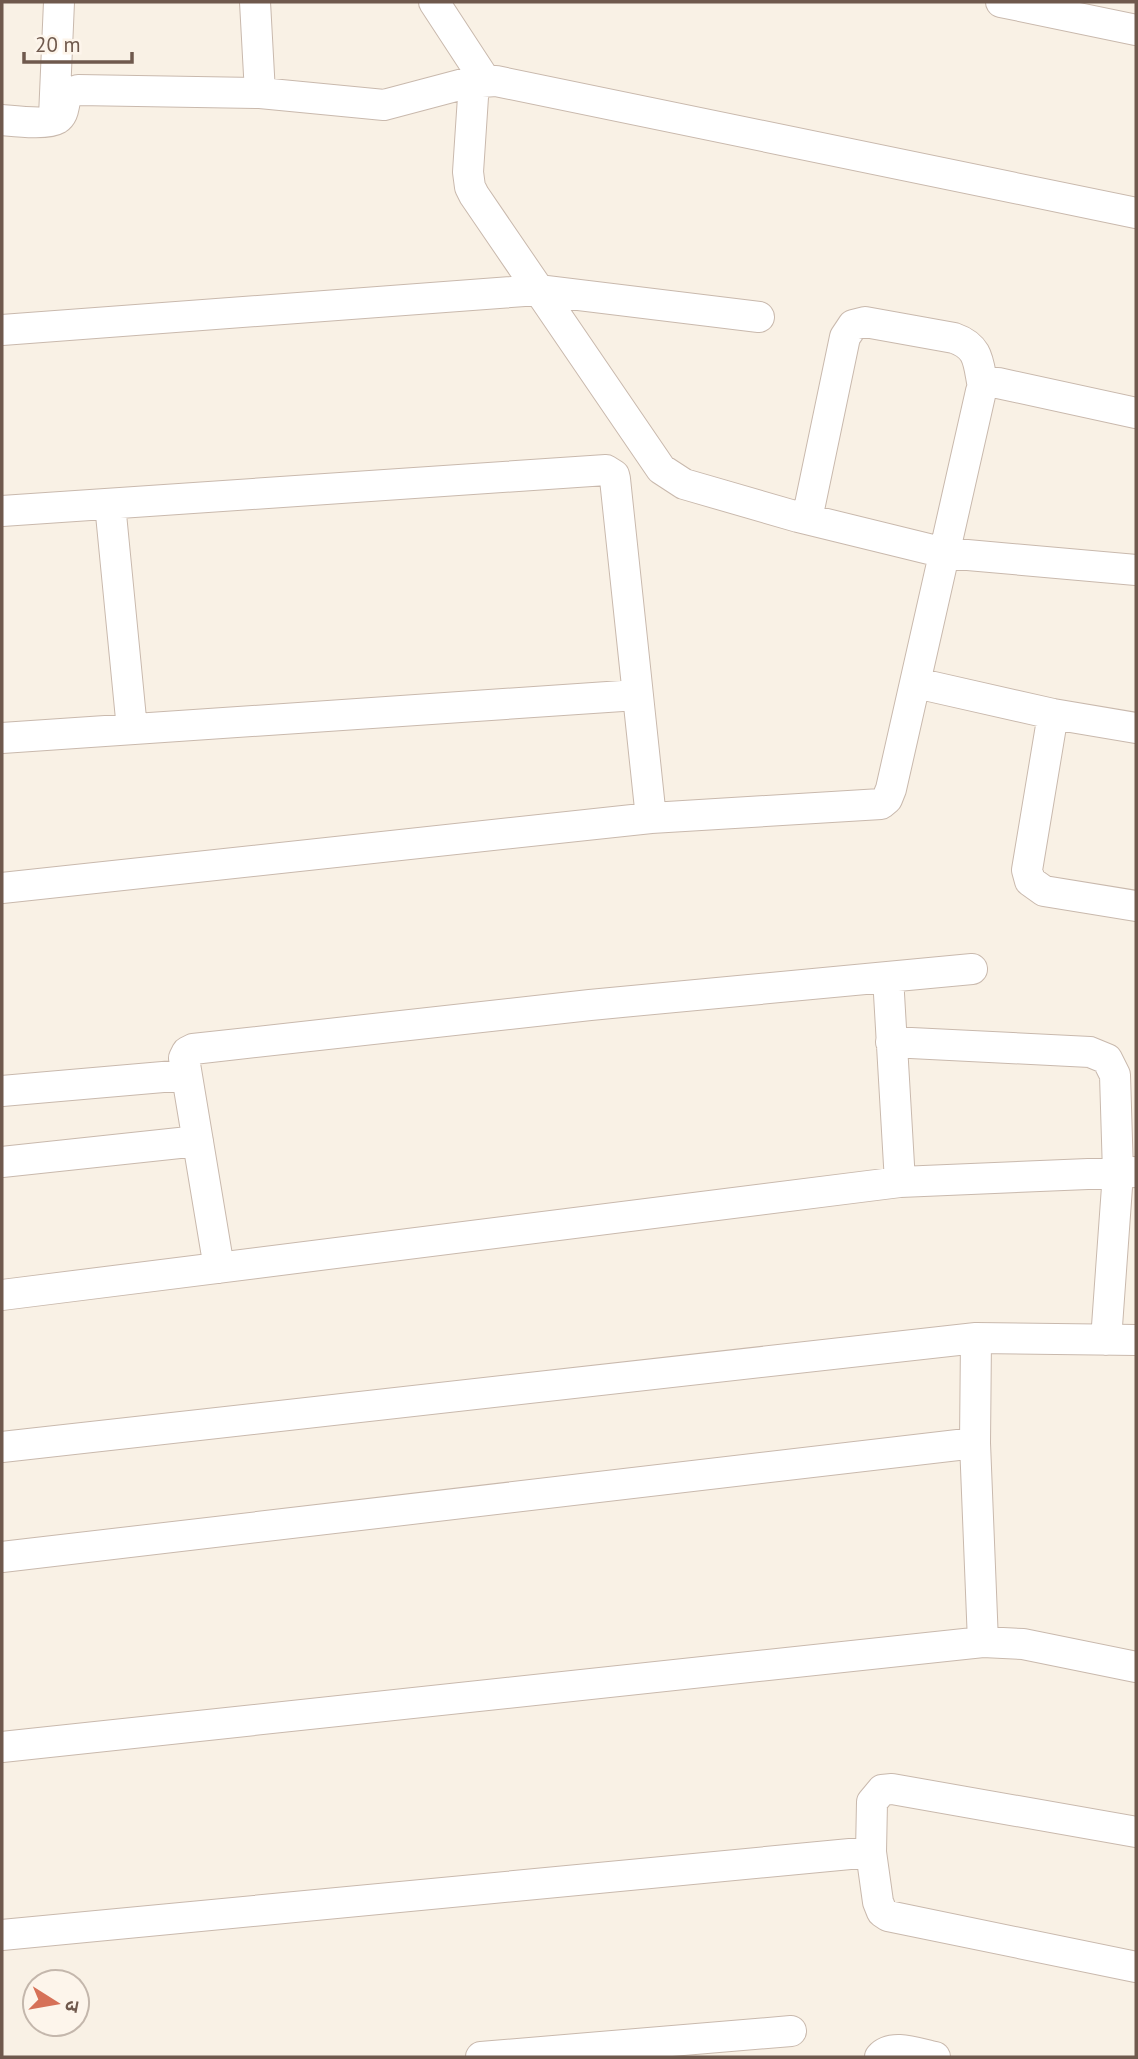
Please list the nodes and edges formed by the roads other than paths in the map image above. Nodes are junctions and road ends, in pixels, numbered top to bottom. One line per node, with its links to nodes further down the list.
1 (59, 2): 9 (street)
2 (256, 2): 7 (street)
3 (434, 2): 6 (street)
4 (1001, 2): 5 (street)
5 (1136, 30)
6 (480, 81): 7 (street); 10 (street); 11 (street)
7 (260, 93): 9 (street)
8 (2, 120): 9 (street)
9 (54, 120)
10 (1136, 213)
11 (538, 289): 12 (street); 13 (street); 18 (street)
12 (759, 317)
13 (2, 330)
14 (984, 387): 15 (street); 18 (street); 19 (street)
15 (1136, 413)
16 (110, 504): 17 (street); 22 (street); 24 (street)
17 (2, 511)
18 (807, 519): 19 (street)
19 (945, 552): 20 (street); 21 (street)
20 (1136, 569)
21 (916, 683): 23 (street); 27 (street)
22 (637, 695): 24 (street); 27 (street)
23 (1053, 714): 25 (street); 29 (street)
24 (132, 729): 26 (street)
25 (1136, 729)
26 (2, 738)
27 (651, 818): 28 (street)
28 (2, 887)
29 (1136, 906)
30 (972, 970): 31 (street)
31 (888, 977): 32 (street); 33 (street)
32 (891, 1042): 37 (street); 38 (street)
33 (186, 1075): 34 (street); 35 (street)
34 (2, 1091)
35 (198, 1142): 36 (street); 39 (street)
36 (2, 1162)
37 (1127, 1173): 38 (street); 42 (street)
38 (900, 1182): 39 (street)
39 (219, 1268): 40 (street)
40 (2, 1295)
41 (976, 1338): 42 (street); 44 (street); 45 (street)
42 (1106, 1339): 43 (street)
43 (1136, 1340)
44 (975, 1443): 46 (street); 47 (street)
45 (2, 1447)
46 (2, 1557)
47 (983, 1642): 48 (street); 49 (street)
48 (1136, 1667)
49 (2, 1747)
50 (1136, 1832): 51 (street)
51 (872, 1852): 52 (street); 53 (street)
52 (2, 1934)
53 (1136, 1967)
54 (791, 2031): 55 (street)
55 (481, 2057)
56 (880, 2057): 57 (street)
57 (935, 2057)

